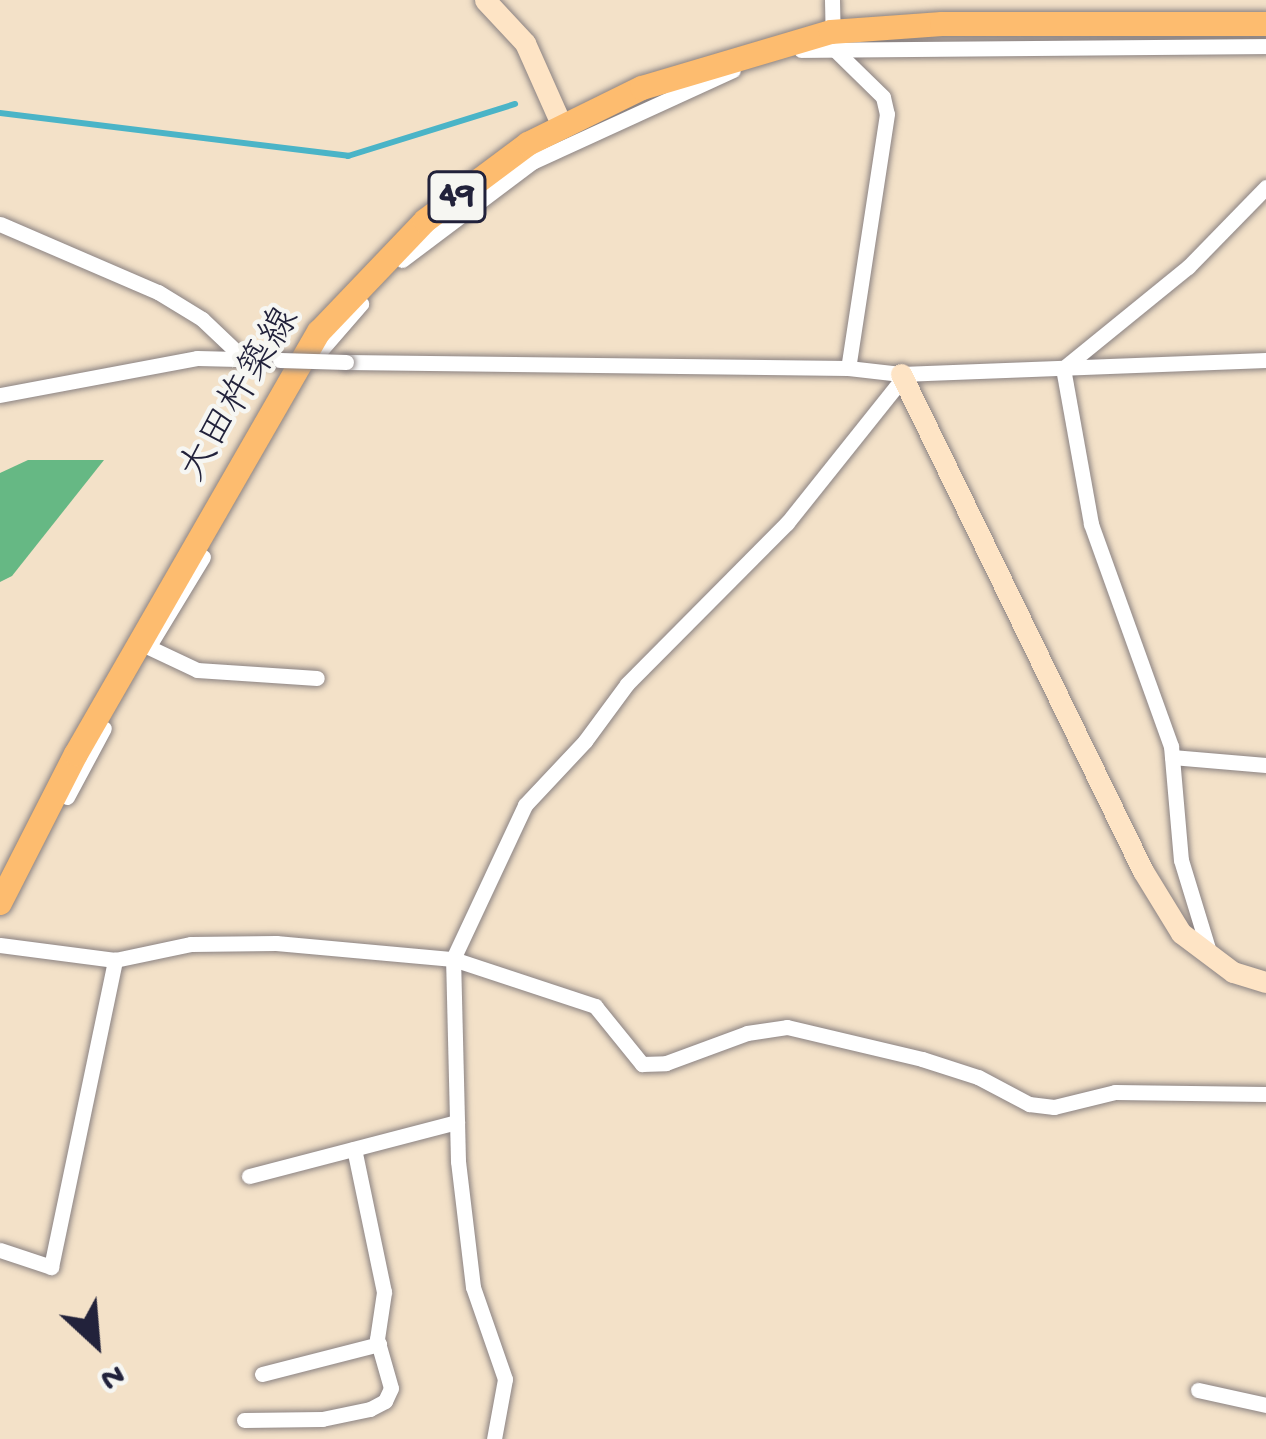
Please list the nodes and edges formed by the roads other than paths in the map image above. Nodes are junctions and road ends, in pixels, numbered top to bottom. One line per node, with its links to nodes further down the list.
1 (485, 0): 6 (street)
2 (832, 0): 4 (street)
3 (1266, 24): 4 (main road, 大田杵築線 / 49)
4 (832, 40): 5 (street); 6 (main road, 大田杵築線 / 49); 11 (street); 15 (street)
5 (1266, 46)
6 (561, 124): 15 (main road, 大田杵築線 / 49)
7 (1266, 187): 12 (street)
8 (0, 224): 9 (street)
9 (241, 356): 11 (street, bridge); 14 (street)
10 (1266, 360): 12 (street)
11 (848, 368): 13 (street)
12 (1063, 368): 13 (street); 17 (street)
13 (901, 377): 22 (street); 23 (street)
14 (0, 395)
15 (145, 645): 16 (street); 19 (main road, 大田杵築線 / 49); 20 (street)
16 (317, 678)
17 (1172, 757): 18 (street); 22 (street)
18 (1266, 765)
19 (0, 903)
20 (0, 919)
21 (0, 945): 24 (street)
22 (1210, 956): 25 (street)
23 (453, 959): 24 (street); 26 (street); 27 (street)
24 (116, 960): 30 (street)
25 (1266, 982)
26 (1266, 1094)
27 (457, 1122): 28 (street); 36 (street)
28 (354, 1149): 29 (street); 31 (street)
29 (249, 1176)
30 (0, 1250)
31 (379, 1344): 32 (street); 35 (street)
32 (262, 1374)
33 (1198, 1390): 34 (street)
34 (1266, 1405)
35 (244, 1420)
36 (494, 1439)

